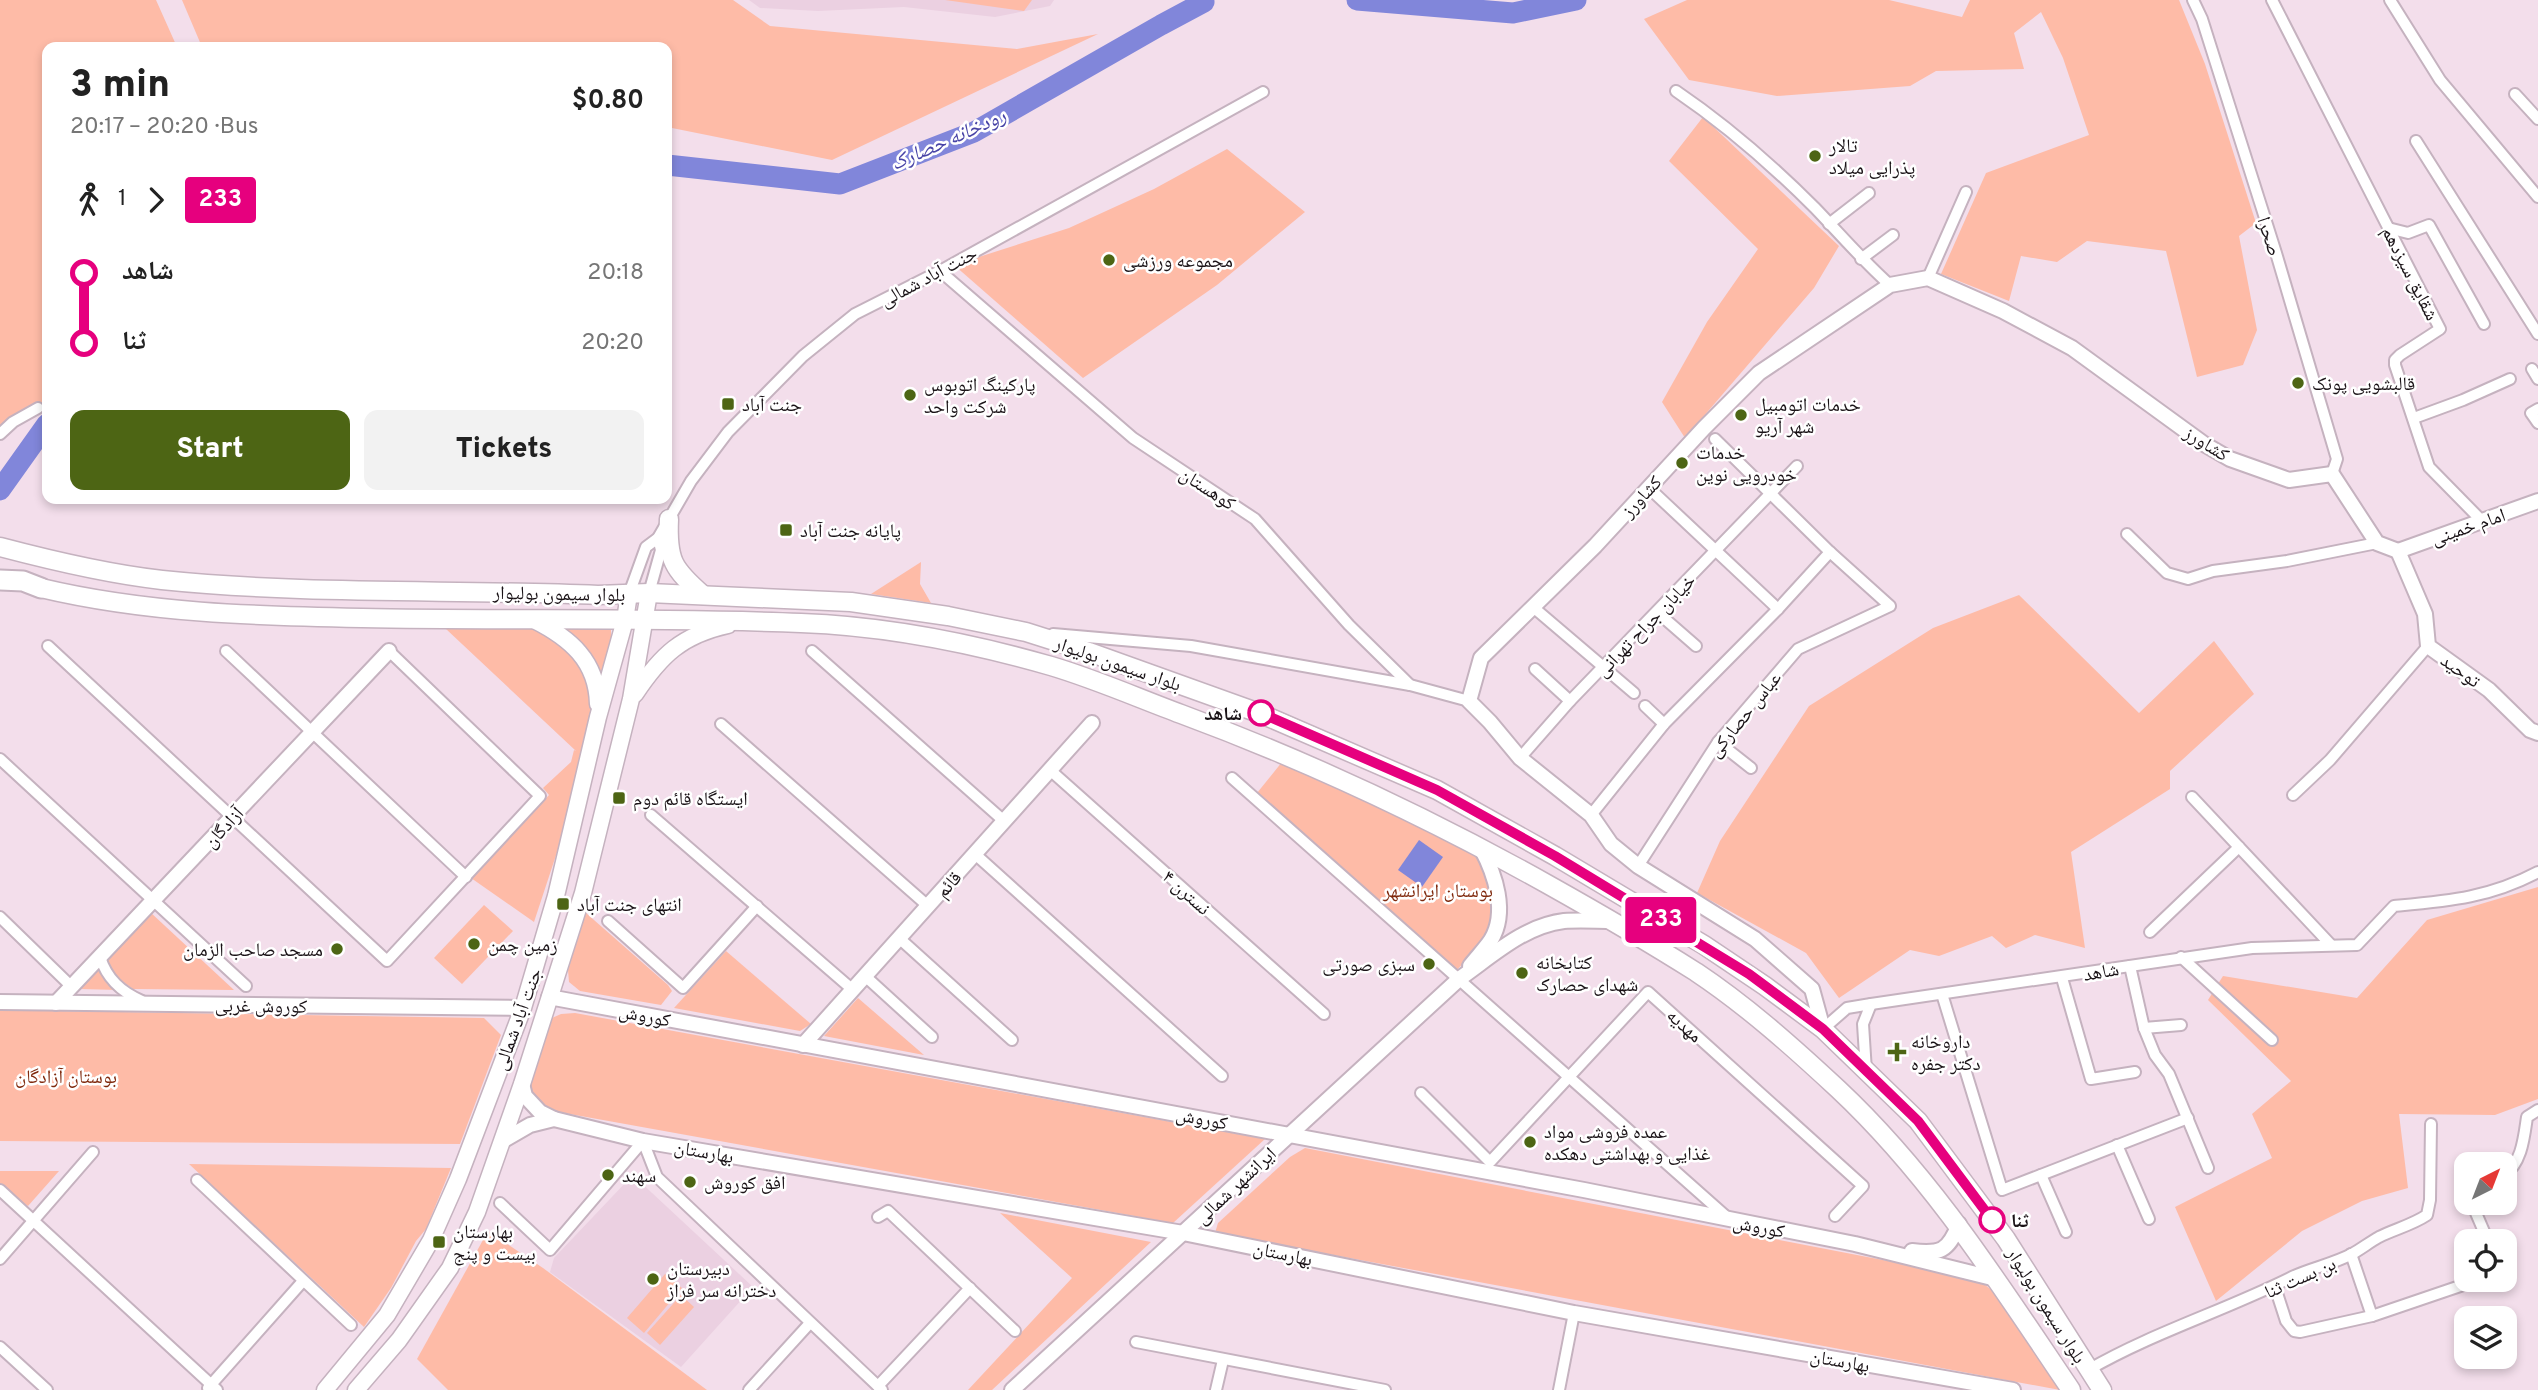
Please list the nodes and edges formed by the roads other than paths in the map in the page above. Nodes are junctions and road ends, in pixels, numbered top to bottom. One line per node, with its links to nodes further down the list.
1 (2193, 0): 29 (street, صحرا)
2 (2272, 0): 13 (street, شقایق سیزدهم)
3 (2390, 0): 11 (street)
4 (1676, 91): 12 (street)
5 (1264, 92): 16 (street, جنت آباد شمالی)
6 (2515, 94): 7 (street)
7 (2538, 119)
8 (2416, 141): 20 (street)
9 (1966, 192): 17 (street)
10 (1869, 193): 12 (street)
11 (2538, 197)
12 (1829, 224): 15 (street)
13 (2388, 229): 19 (street); 24 (street, شقایق سیزدهم)
14 (1893, 235): 15 (street)
15 (1861, 259): 18 (street)
16 (940, 271): 33 (street, جنت آباد شمالی); 64 (street, کوهستان)
17 (1928, 278): 18 (street, کشاورز); 29 (street, کشاورز)
18 (1890, 285): 30 (street, کشاورز)
19 (2484, 324)
20 (2538, 334)
21 (2510, 379): 24 (street)
22 (38, 408): 26 (street)
23 (2538, 409): 25 (street)
24 (2414, 418): 34 (street, شقایق سیزدهم)
25 (2538, 422)
26 (0, 434)
27 (1715, 439): 31 (street)
28 (1797, 466): 31 (street, خیابان جراح تهرانی)
29 (2332, 474): 37 (street)
30 (1649, 488): 39 (street); 48 (street, کشاورز)
31 (1771, 493): 39 (street, خیابان جراح تهرانی); 41 (street)
32 (2538, 501): 34 (street, امام خمینی)
33 (669, 519): 36 (street, جنت آباد شمالی); 47 (main road)
34 (2482, 521): 40 (street, امام خمینی)
35 (2127, 534): 37 (street)
36 (658, 538): 44 (street, جنت آباد شمالی); 45 (street, جنت آباد شمالی)
37 (2377, 543): 40 (street)
38 (0, 547): 45 (main road, بلوار سیمون بولیوار)
39 (1716, 550): 49 (street); 50 (street, خیابان جراح تهرانی)
40 (2398, 551): 58 (street, توحید)
41 (1830, 552): 49 (street); 76 (street, عباس حصارکی)
42 (0, 580): 43 (highway)
43 (41, 588): 46 (highway); 52 (main road, بلوار سیمون بولیوار)
44 (649, 593): 45 (main road, بلوار سیمون بولیوار); 47 (main road, بلوار سیمون بولیوار); 51 (main road, جنت آباد شمالی)
45 (629, 594): 53 (main road, جنت آباد شمالی)
46 (0, 595)
47 (703, 595): 55 (main road, بلوار سیمون بولیوار)
48 (1533, 607): 63 (street); 67 (street, کشاورز)
49 (1778, 609): 73 (street)
50 (1657, 612): 57 (street); 63 (street, خیابان جراح تهرانی)
51 (644, 619): 53 (main road, بلوار سیمون بولیوار); 54 (main road, بلوار سیمون بولیوار); 66 (main road, جنت آباد شمالی)
52 (534, 620): 53 (main road, بلوار سیمون بولیوار); 70 (main road)
53 (625, 620): 70 (main road, جنت آباد شمالی)
54 (737, 623): 66 (main road); 88 (main road, بلوار سیمون بولیوار)
55 (1026, 632): 64 (street); 122 (main road, بلوار سیمون بولیوار)
56 (48, 646): 86 (street)
57 (1696, 646)
58 (2428, 646): 75 (street, توحید); 82 (street)
59 (226, 650): 74 (street)
60 (389, 651): 74 (street, آزادگان); 93 (street)
61 (812, 651): 87 (street)
62 (1535, 668): 68 (street)
63 (1603, 668): 65 (street); 68 (street, خیابان جراح تهرانی)
64 (1410, 685): 67 (street, کوهستان)
65 (1634, 693)
66 (631, 699): 113 (main road, جنت آباد شمالی)
67 (1469, 701): 77 (street)
68 (1570, 701): 77 (street, خیابان جراح تهرانی)
69 (1645, 706): 73 (street)
70 (598, 717): 118 (main road, جنت آباد شمالی)
71 (1092, 723): 80 (street, قائم)
72 (721, 724): 96 (street)
73 (1664, 724): 85 (street)
74 (313, 732): 86 (street, آزادگان); 93 (street)
75 (2536, 735)
76 (1718, 742): 79 (street); 91 (street, عباس حصارکی)
77 (1520, 758): 85 (street)
78 (0, 759): 94 (street)
79 (1751, 768)
80 (1050, 770): 87 (street, قائم); 119 (street, نسترن ۴)
81 (1232, 778): 108 (street)
82 (2293, 795)
83 (2192, 797): 89 (street)
84 (651, 815): 95 (street)
85 (1591, 815): 91 (street)
86 (232, 817): 93 (street); 94 (street, آزادگان)
87 (1004, 821): 90 (street, قائم)
88 (1481, 847): 99 (main road, بلوار سیمون بولیوار); 108 (street)
89 (2239, 848): 100 (street); 102 (street)
90 (975, 854): 96 (street, قائم); 129 (street)
91 (1639, 866): 122 (street)
92 (2538, 872): 102 (street, شاهد)
93 (466, 877)
94 (153, 900): 103 (street, آزادگان); 109 (street)
95 (757, 906): 98 (street); 111 (street)
96 (928, 906): 101 (street, قائم)
97 (0, 918): 110 (street)
98 (608, 921)
99 (1614, 921): 108 (street); 153 (main road, بلوار سیمون بولیوار)
100 (2150, 932)
101 (900, 938): 106 (street, قائم); 124 (street)
102 (2331, 945): 104 (street, شاهد)
103 (100, 957): 110 (street, آزادگان); 116 (street)
104 (2181, 957): 105 (street, شاهد); 125 (street)
105 (2130, 966): 107 (street, شاهد); 121 (street)
106 (865, 976): 111 (street, قائم); 123 (street)
107 (2062, 978): 112 (street, شاهد); 128 (street)
108 (1459, 979): 130 (street); 137 (street, ایرانشهر شمالی)
109 (246, 986)
110 (72, 987): 115 (street, آزادگان)
111 (853, 990): 126 (street, قائم)
112 (1942, 994): 117 (street, شاهد); 144 (street)
113 (549, 997): 126 (street, کوروش); 131 (main road, جنت آباد شمالی)
114 (0, 1002): 115 (street, کوروش غربی)
115 (57, 1003): 116 (street, کوروش غربی)
116 (148, 1004): 118 (street, کوروش غربی)
117 (1871, 1004): 122 (street, شاهد); 127 (street)
118 (523, 1008): 176 (main road, جنت آباد شمالی)
119 (1324, 1014)
120 (2181, 1025): 121 (street)
121 (2144, 1028): 134 (street)
122 (1823, 1029): 127 (main road, بلوار سیمون بولیوار)
123 (932, 1037)
124 (1012, 1040)
125 (2272, 1041)
126 (803, 1045): 137 (street, کوروش)
127 (1866, 1071): 172 (main road, بلوار سیمون بولیوار)
128 (2135, 1072)
129 (1222, 1076)
130 (1568, 1078): 132 (street, مهدیه); 148 (street, مهدیه); 151 (street)
131 (522, 1084): 135 (street, بهارستان); 138 (main road, جنت آباد شمالی)
132 (1421, 1093)
133 (2538, 1110): 142 (street)
134 (2188, 1118): 140 (street); 143 (street)
135 (554, 1119): 138 (street); 139 (street, بهارستان)
136 (2431, 1124): 157 (street, بن بست ثنا)
137 (1290, 1135): 151 (street, کوروش); 155 (street, ایرانشهر شمالی)
138 (502, 1141): 177 (main road, جنت آباد شمالی)
139 (643, 1141): 147 (street); 155 (street, بهارستان); 166 (street)
140 (2117, 1145): 144 (street); 150 (street)
141 (93, 1152): 152 (street)
142 (2517, 1157)
143 (2208, 1168)
144 (2041, 1175): 154 (street)
145 (197, 1180): 160 (street)
146 (0, 1191): 152 (street)
147 (500, 1203)
148 (1835, 1216)
149 (878, 1217): 163 (street)
150 (2149, 1219)
151 (1731, 1221): 156 (street, کوروش)
152 (34, 1222): 158 (street); 173 (street)
153 (1959, 1224): 156 (street); 159 (main road, بلوار سیمون بولیوار)
154 (2066, 1232)
155 (1183, 1233): 164 (street, بهارستان); 179 (street, ایرانشهر شمالی)
156 (1855, 1244): 159 (street)
157 (2351, 1254): 161 (street, بن بست ثنا); 165 (street)
158 (0, 1259)
159 (1996, 1279): 184 (main road, بلوار سیمون بولیوار)
160 (303, 1281): 167 (street); 173 (street)
161 (2275, 1287): 165 (street); 172 (street, بن بست ثنا)
162 (2454, 1288): 165 (street)
163 (970, 1289): 168 (street); 174 (street)
164 (1574, 1313): 182 (street); 183 (street, بهارستان)
165 (2372, 1316)
166 (810, 1324): 174 (street); 178 (street)
167 (351, 1325)
168 (1015, 1331)
169 (1136, 1342): 171 (street)
170 (0, 1347): 175 (street)
171 (1223, 1360): 180 (street); 181 (street)
172 (2088, 1370): 185 (main road, بلوار سیمون بولیوار)
173 (211, 1388)
174 (880, 1388)
175 (47, 1390)
176 (325, 1390)
177 (356, 1390)
178 (750, 1390)
179 (1012, 1390)
180 (1216, 1390)
181 (1385, 1390)
182 (1559, 1390)
183 (2013, 1390)
184 (2071, 1390)
185 (2102, 1390)

